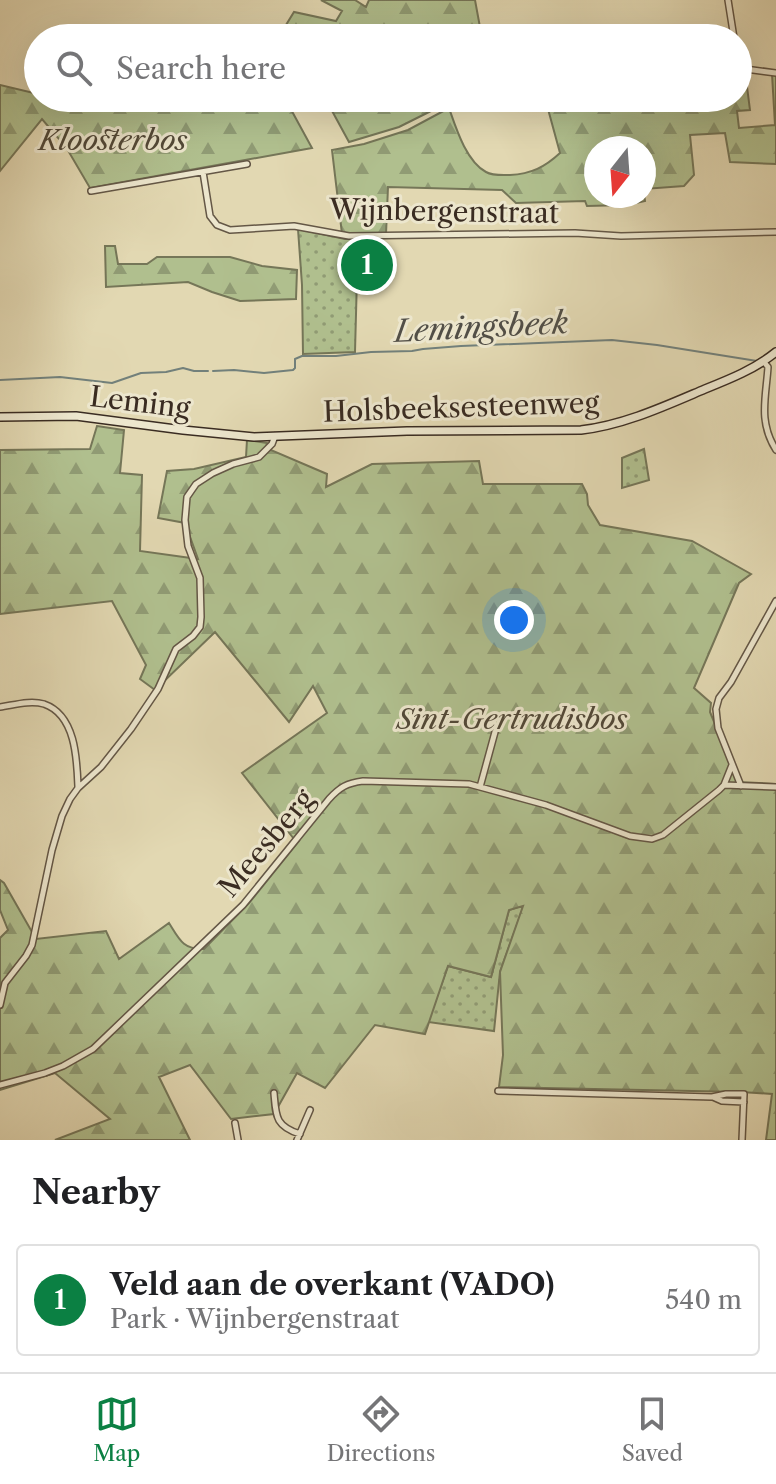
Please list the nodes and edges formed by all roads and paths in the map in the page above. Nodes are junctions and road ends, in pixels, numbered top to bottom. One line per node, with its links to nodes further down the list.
1 (728, 0): 2 (street)
2 (732, 24)
3 (752, 70): 4 (street)
4 (776, 73)
5 (247, 164): 6 (street)
6 (203, 172): 7 (street); 8 (street, Wijnbergenstraat)
7 (91, 191)
8 (776, 232)
9 (776, 352): 10 (street, Holsbeeksesteenweg)
10 (764, 362): 11 (street); 14 (street, Holsbeeksesteenweg)
11 (765, 397): 12 (street); 15 (street)
12 (776, 398)
13 (0, 417): 14 (street, Leming)
14 (275, 436): 24 (street)
15 (776, 450)
16 (776, 601): 19 (street)
17 (0, 707): 24 (street)
18 (495, 732): 22 (street)
19 (732, 765): 20 (street); 21 (street)
20 (724, 785): 21 (street); 22 (street, Meesberg)
21 (741, 786): 23 (street)
22 (480, 787): 26 (street, Meesberg)
23 (776, 787)
24 (78, 788): 25 (street)
25 (0, 1005)
26 (0, 1085)
27 (498, 1091): 33 (street)
28 (274, 1093): 31 (street)
29 (310, 1110): 31 (street)
30 (235, 1123): 32 (street)
31 (298, 1137)
32 (238, 1140)
33 (742, 1140)

